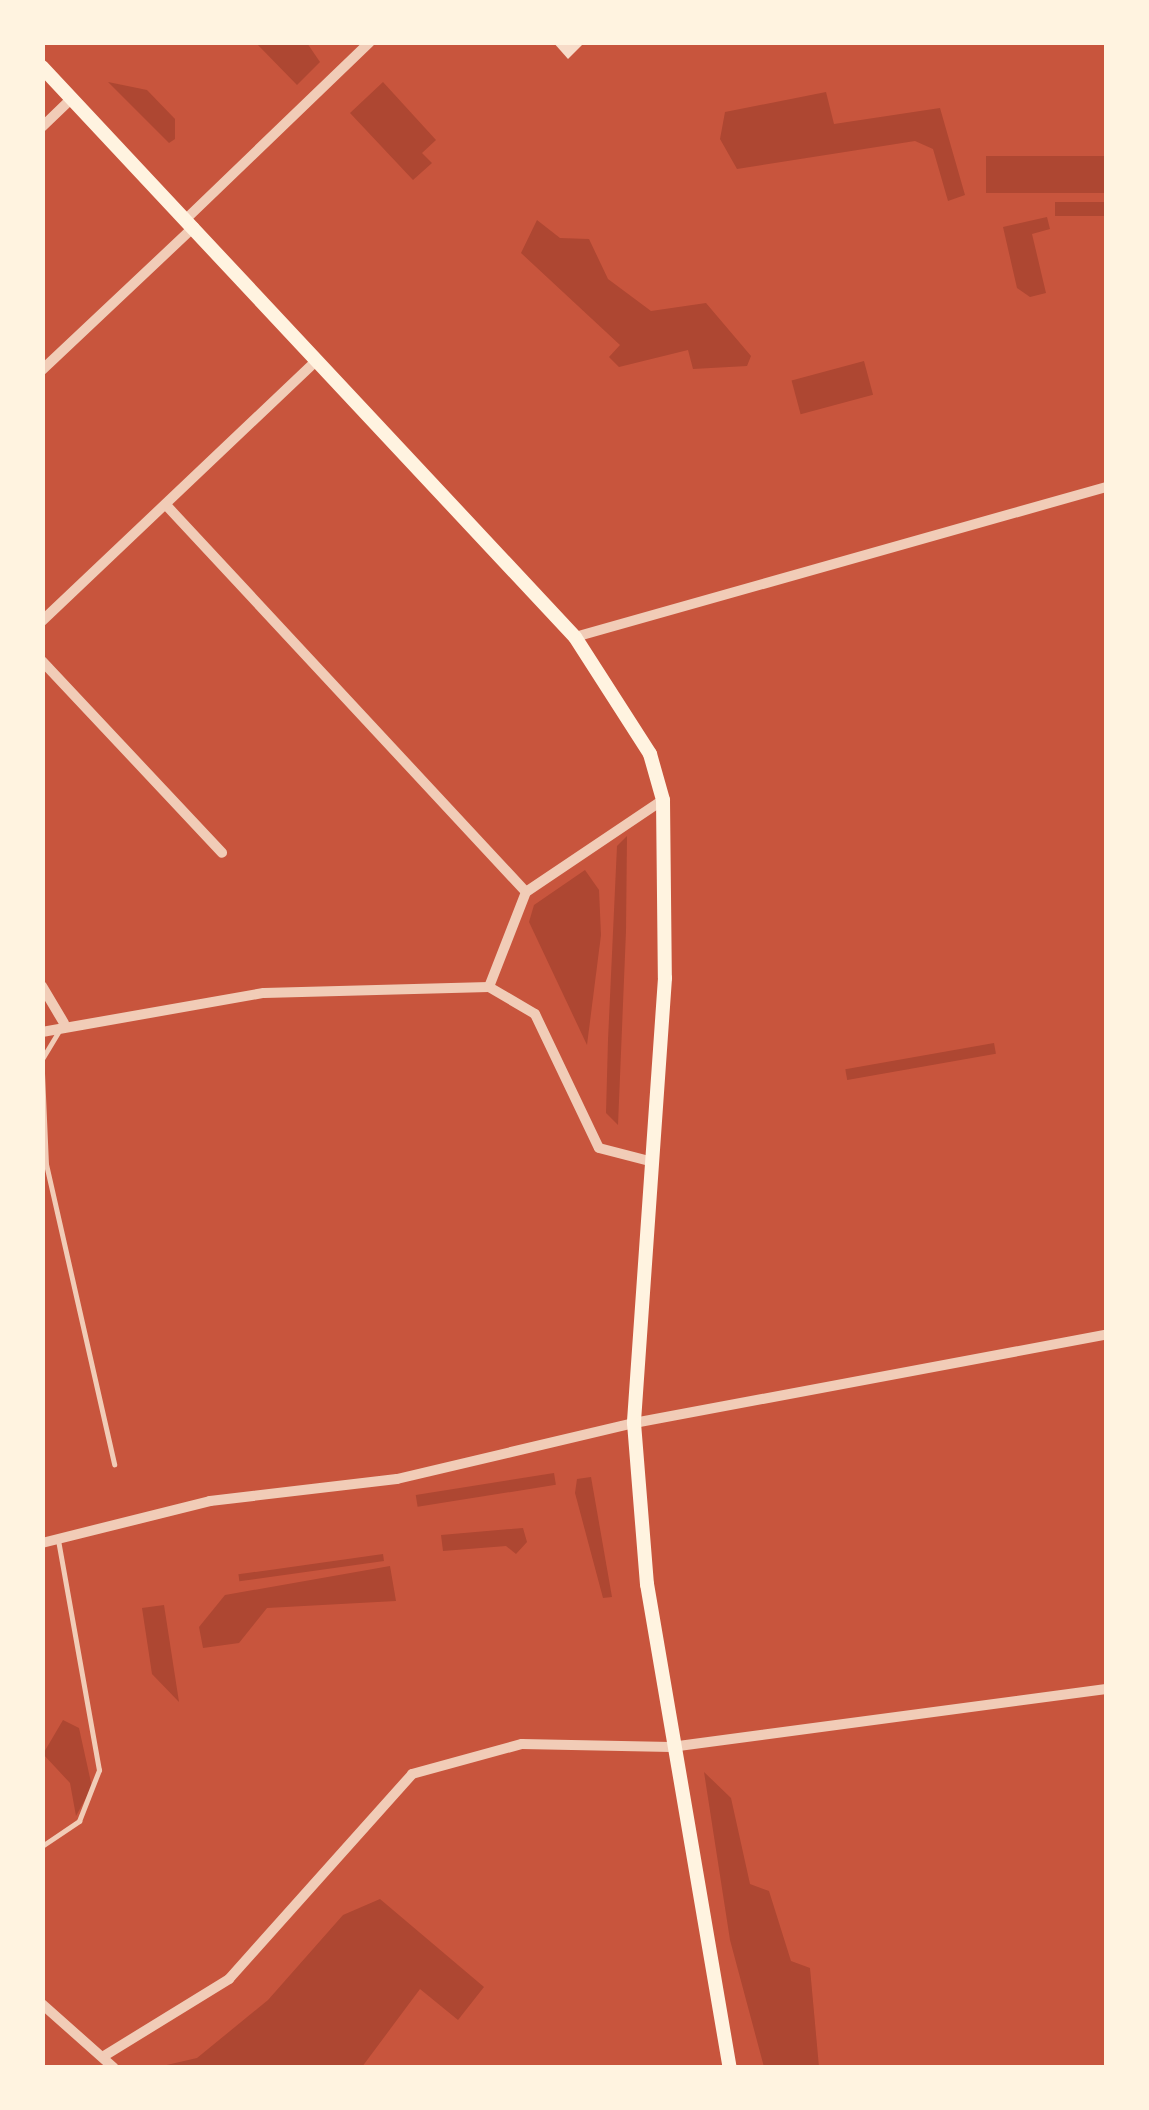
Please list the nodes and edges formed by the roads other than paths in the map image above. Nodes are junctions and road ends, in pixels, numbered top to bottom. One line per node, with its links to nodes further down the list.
1 (370, 42): 5 (street)
2 (42, 66): 3 (main road)
3 (72, 98): 4 (street); 5 (main road)
4 (42, 127)
5 (190, 223): 6 (main road); 7 (street)
6 (317, 360): 9 (street); 11 (main road)
7 (42, 370)
8 (1106, 487): 11 (street)
9 (167, 506): 10 (street); 15 (street)
10 (42, 622)
11 (575, 636): 13 (main road)
12 (42, 660): 14 (street)
13 (663, 800): 15 (street); 22 (main road)
14 (222, 853)
15 (526, 892): 17 (street)
16 (42, 986): 18 (street)
17 (489, 986): 18 (street); 22 (street)
18 (64, 1023): 19 (street); 20 (lane)
19 (42, 1032)
20 (42, 1059)
21 (42, 1074): 25 (lane)
22 (653, 1162): 24 (main road)
23 (1106, 1335): 24 (street)
24 (634, 1423): 26 (street); 29 (main road)
25 (114, 1464)
26 (58, 1539): 27 (street); 30 (lane)
27 (42, 1543)
28 (1106, 1689): 29 (street)
29 (672, 1748): 32 (street); 34 (main road)
30 (42, 1846)
31 (42, 2004): 32 (street)
32 (104, 2056): 33 (street)
33 (114, 2068)
34 (730, 2068)

